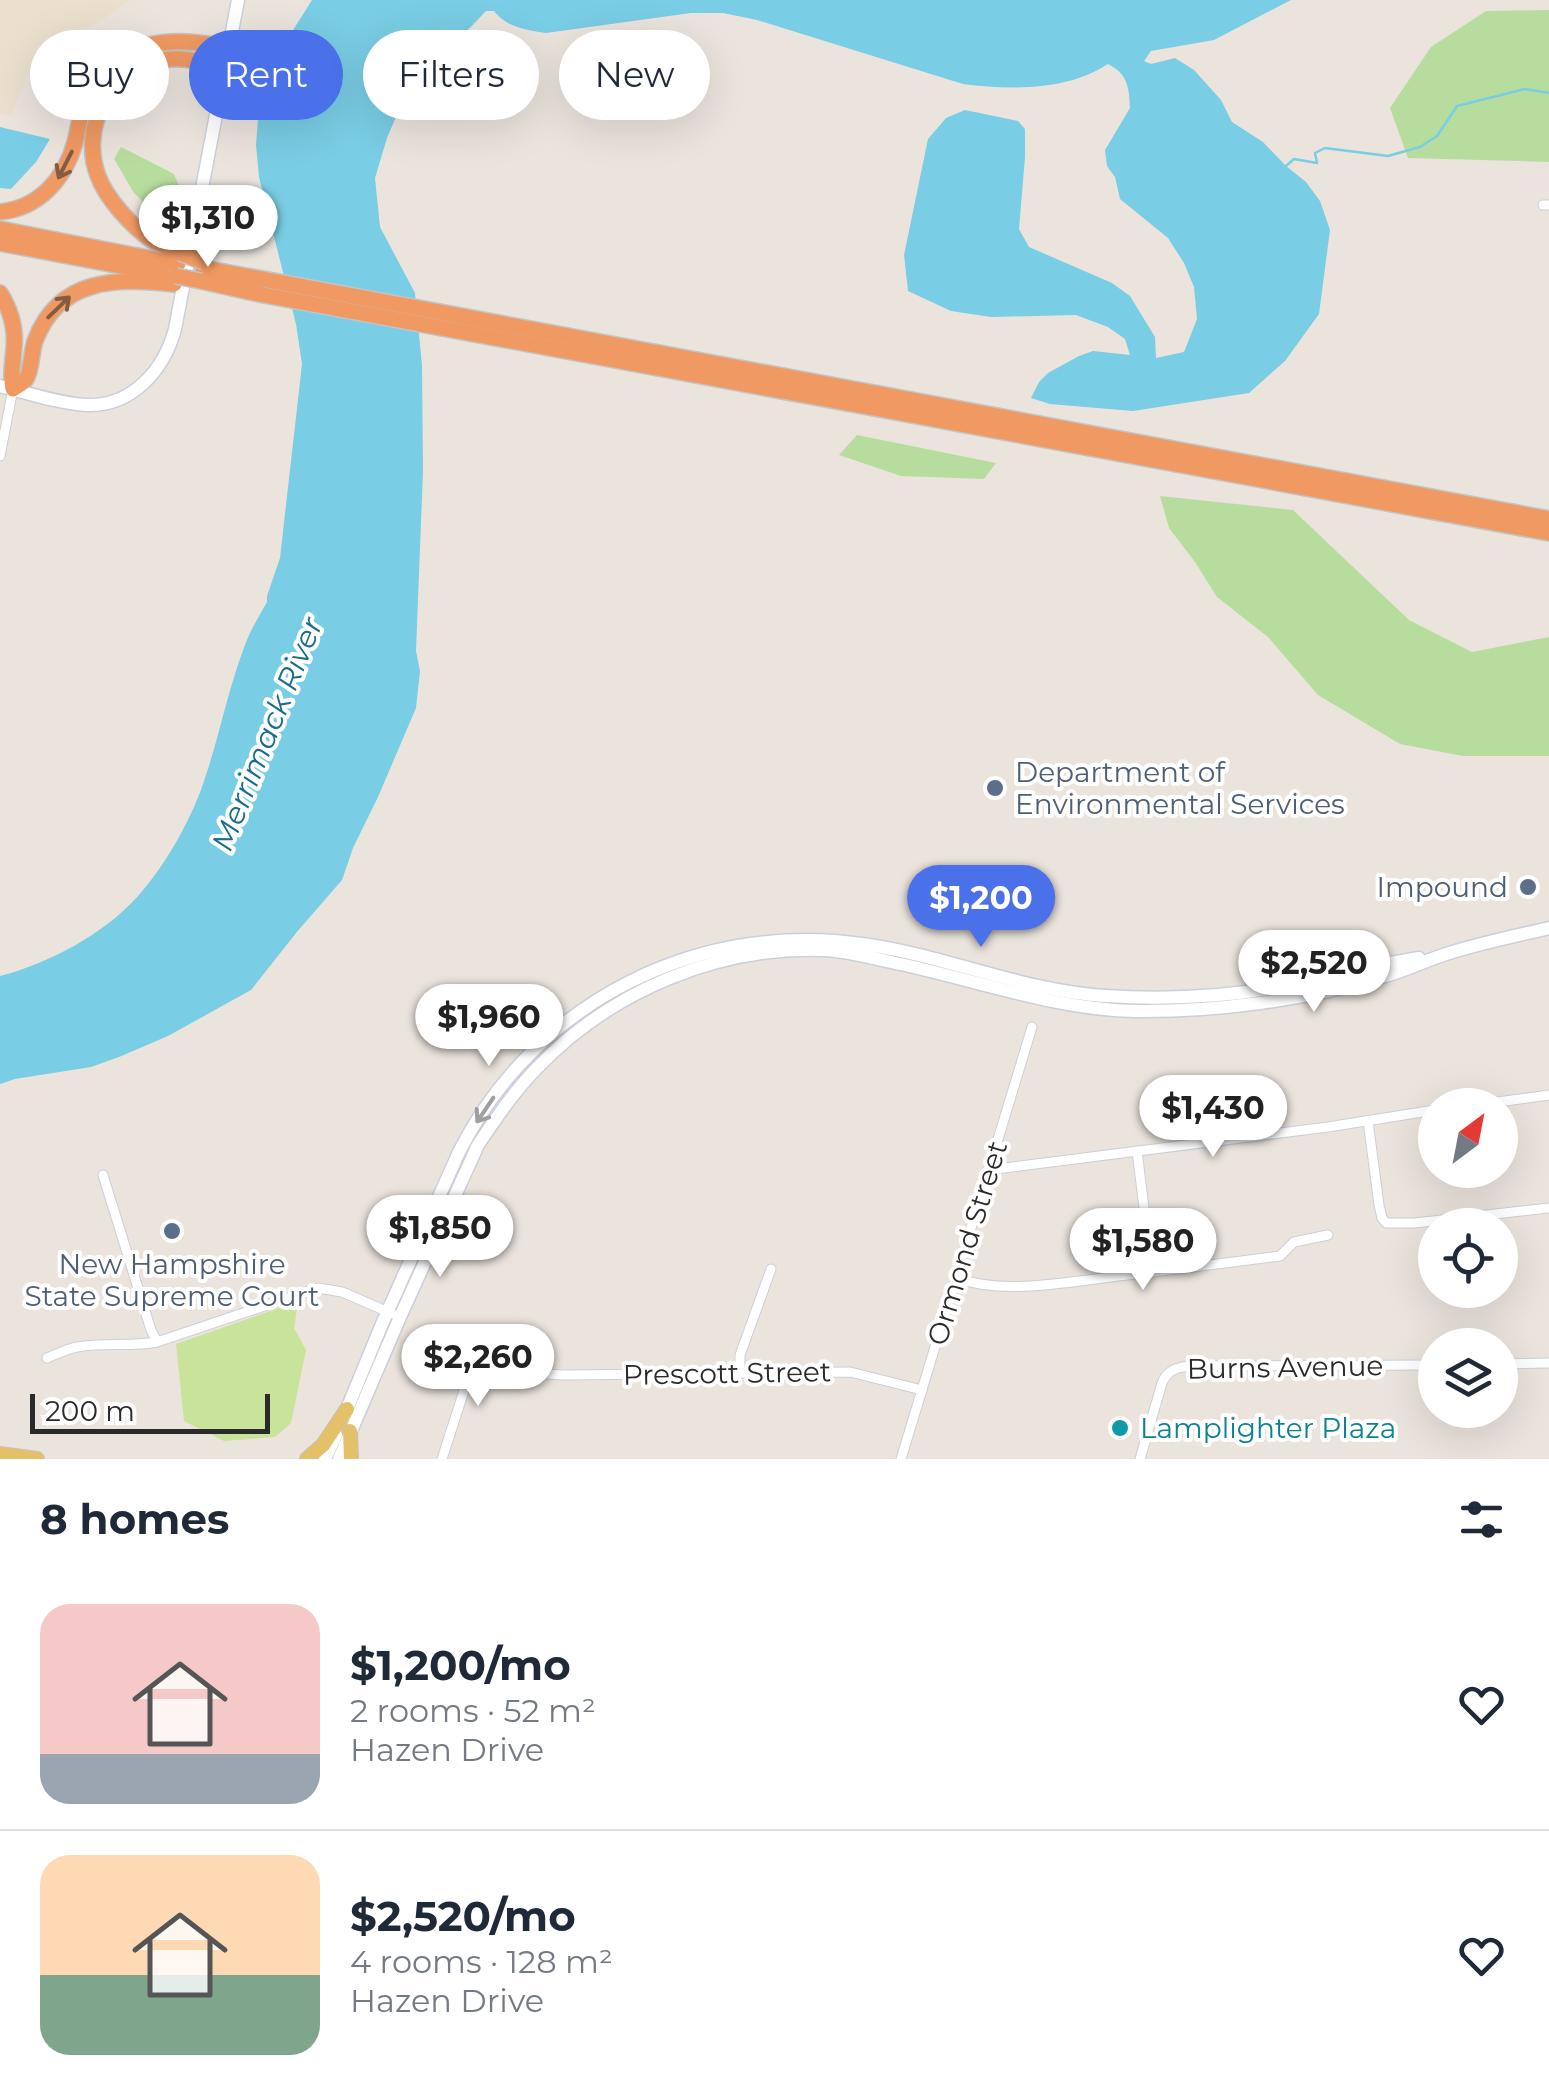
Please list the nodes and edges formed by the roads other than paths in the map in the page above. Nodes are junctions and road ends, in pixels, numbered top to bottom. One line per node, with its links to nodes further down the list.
1 (238, 0): 2 (street)
2 (232, 30)
3 (189, 42): 6 (highway, one-way to 6)
4 (189, 59): 9 (highway)
5 (215, 120): 12 (street)
6 (0, 212)
7 (0, 230): 9 (highway)
8 (0, 243): 9 (highway)
9 (177, 269): 11 (highway); 12 (highway, one-way to 9)
10 (0, 293): 12 (highway)
11 (450, 321): 14 (highway); 15 (highway)
12 (7, 388): 13 (street)
13 (0, 456)
14 (1549, 519)
15 (1549, 533)
16 (1549, 928): 30 (street)
17 (1032, 1026): 23 (street, Ormond Street)
18 (1549, 1096): 19 (street)
19 (1518, 1100)
20 (1418, 1113): 21 (street)
21 (1368, 1120): 22 (street); 25 (street)
22 (1136, 1151): 23 (street); 28 (street)
23 (988, 1170): 29 (street, Ormond Street)
24 (103, 1175): 31 (street)
25 (1549, 1208)
26 (1328, 1235): 28 (street)
27 (771, 1269): 38 (street)
28 (1152, 1273): 29 (street)
29 (956, 1278): 39 (street, Ormond Street)
30 (394, 1314): 31 (street); 40 (street); 41 (street)
31 (157, 1342): 33 (street)
32 (478, 1347): 37 (street)
33 (47, 1358)
34 (1549, 1363): 35 (street)
35 (1518, 1364)
36 (1418, 1365): 50 (street, Burns Avenue)
37 (470, 1370): 38 (street, Prescott Street); 48 (street)
38 (740, 1372): 39 (street, Prescott Street)
39 (922, 1390): 49 (street, Ormond Street)
40 (348, 1408): 44 (main road); 45 (street)
41 (350, 1431): 46 (street); 47 (main road)
42 (0, 1454): 43 (main road)
43 (38, 1459)
44 (307, 1459)
45 (326, 1459)
46 (339, 1459)
47 (351, 1459)
48 (442, 1459)
49 (901, 1459)
50 (1140, 1459)

